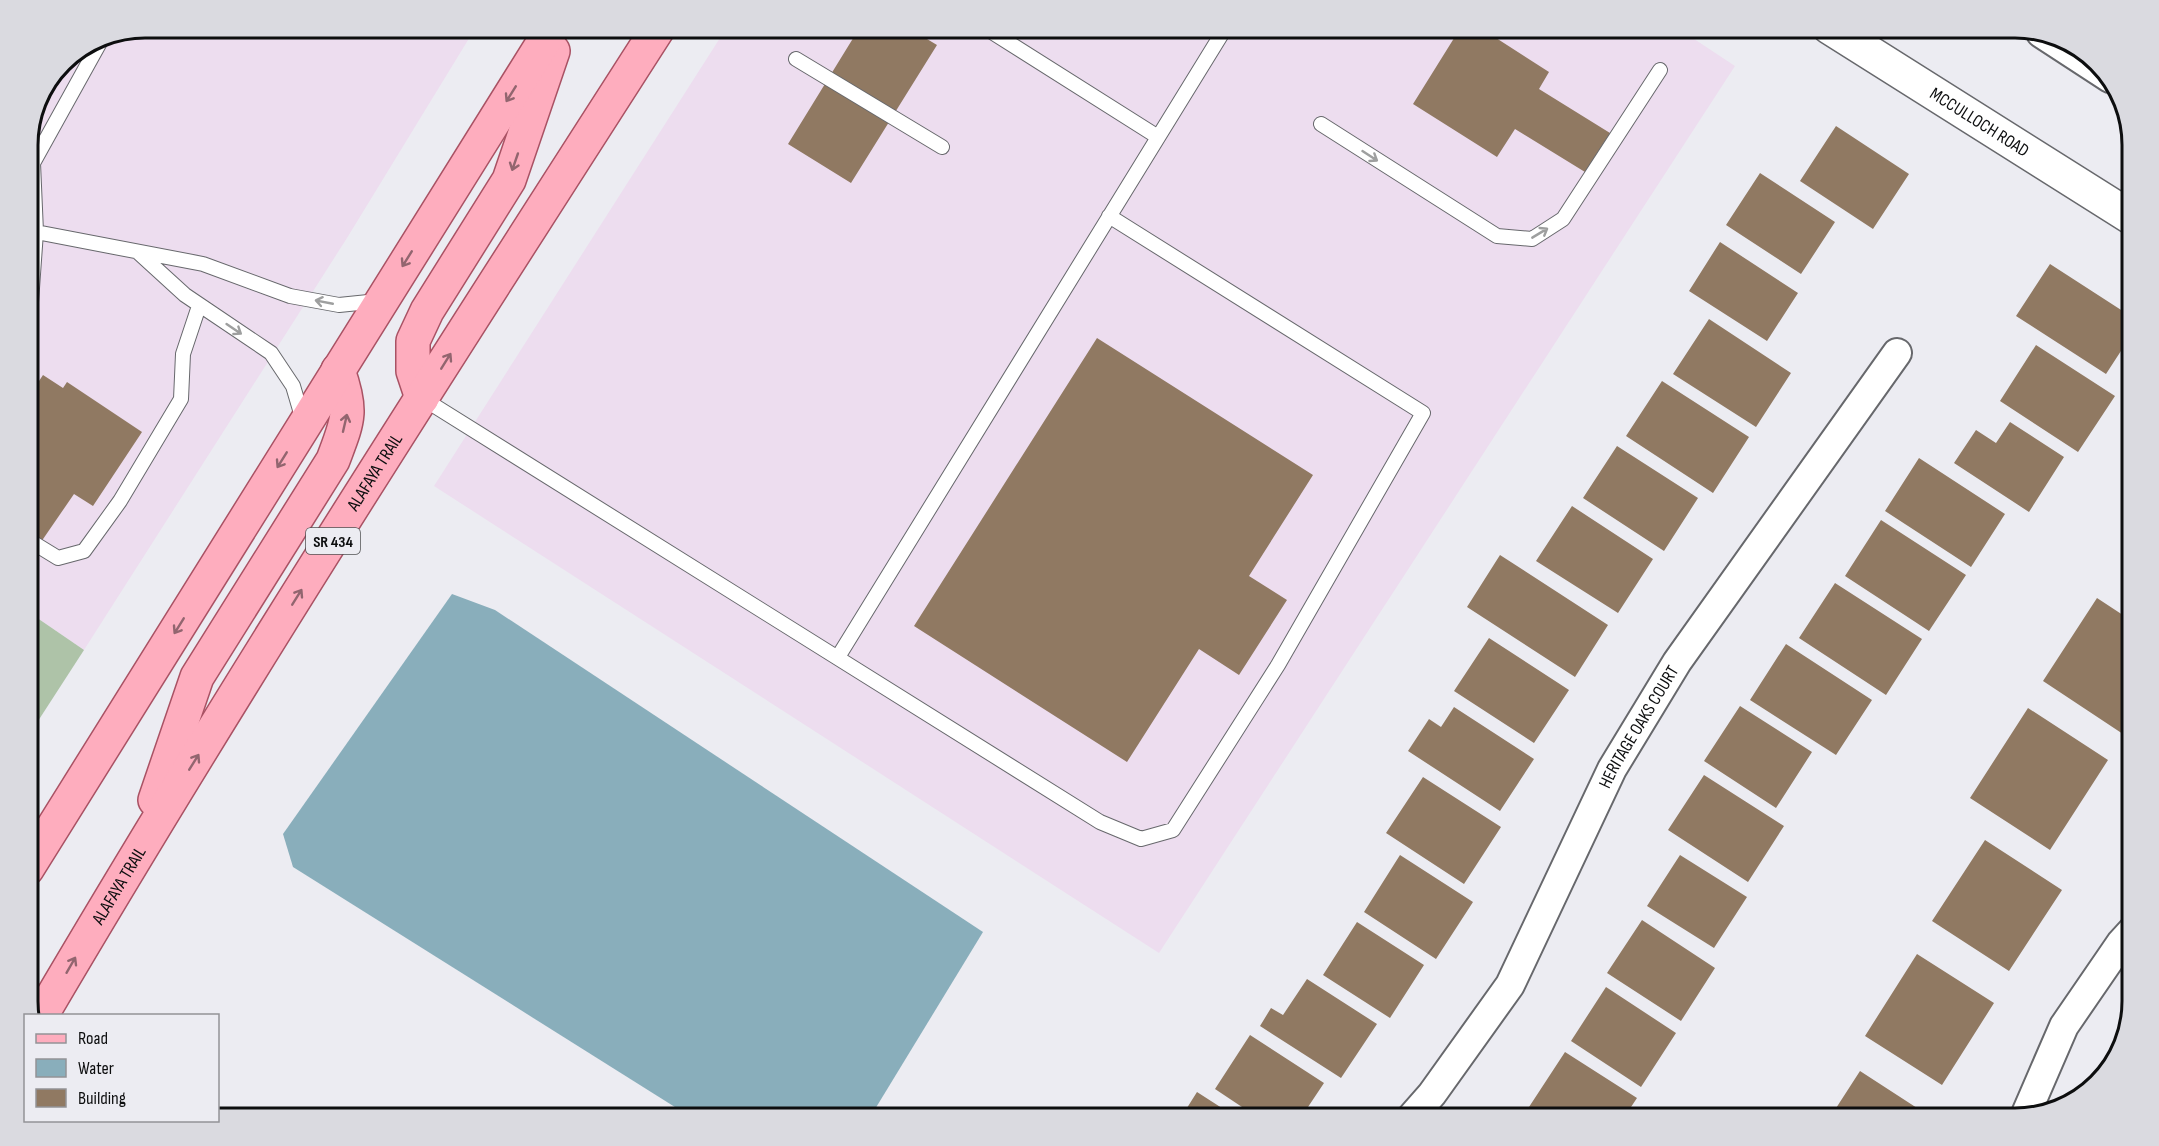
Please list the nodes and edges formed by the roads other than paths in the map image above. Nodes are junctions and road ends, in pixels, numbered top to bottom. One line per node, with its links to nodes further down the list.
1 (546, 38): 18 (main road, one-way to 18)
2 (558, 38): 22 (main road, one-way to 22)
3 (652, 38): 22 (main road, ALAFAYA TRAIL / SR 434, one-way to 3)
4 (1001, 38): 11 (lane)
5 (1219, 38): 11 (lane)
6 (1846, 38): 14 (street, MCCULLOCH ROAD)
7 (96, 50): 13 (lane)
8 (796, 59): 12 (lane)
9 (1660, 70): 10 (lane, one-way to 9)
10 (1321, 124)
11 (1158, 137): 15 (lane)
12 (942, 147)
13 (38, 154)
14 (2121, 211)
15 (1109, 216): 25 (lane); 25 (lane)
16 (38, 234): 17 (lane)
17 (140, 253): 18 (lane, one-way to 17); 19 (lane)
18 (381, 301): 21 (main road)
19 (199, 306): 23 (lane, one-way to 23); 24 (lane)
20 (1897, 353): 30 (street, HERITAGE OAKS COURT)
21 (338, 370): 23 (main road); 26 (main road, one-way to 21)
22 (422, 398): 25 (lane); 26 (main road, ALAFAYA TRAIL / SR 434, one-way to 22)
23 (304, 424): 27 (main road, one-way to 27)
24 (38, 546)
25 (838, 657)
26 (139, 850): 29 (main road, ALAFAYA TRAIL / SR 434, one-way to 26)
27 (38, 851)
28 (2122, 942): 31 (street)
29 (42, 1014)
30 (1420, 1108)
31 (2029, 1108)

